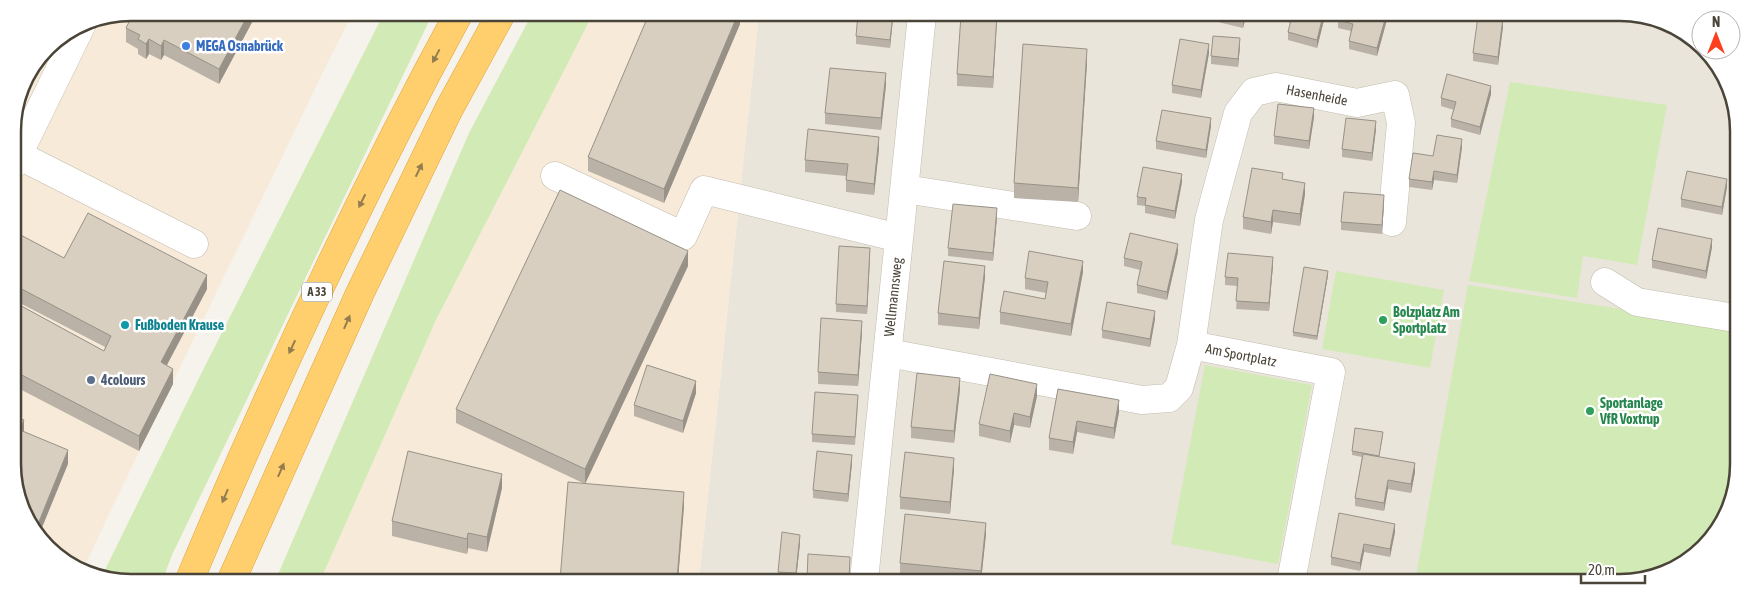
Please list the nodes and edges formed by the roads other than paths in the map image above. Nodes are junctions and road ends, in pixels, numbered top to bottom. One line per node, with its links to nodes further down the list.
1 (455, 21): 17 (highway, A 33, one-way to 17)
2 (497, 21): 18 (highway, one-way to 2)
3 (921, 21): 8 (street, Wellmannsweg)
4 (76, 36): 5 (street)
5 (21, 150)
6 (21, 162): 12 (street)
7 (555, 176): 11 (street)
8 (904, 189): 9 (street); 11 (street, Wellmannsweg)
9 (1077, 216)
10 (1392, 222): 15 (street, Hasenheide)
11 (900, 238): 16 (street, Wellmannsweg)
12 (194, 244)
13 (1605, 282): 14 (street)
14 (1730, 317)
15 (1191, 345): 16 (street, Am Sportplatz); 20 (street, Am Sportplatz)
16 (888, 353): 19 (street, Wellmannsweg)
17 (192, 574)
18 (234, 574)
19 (865, 574)
20 (1292, 574)

